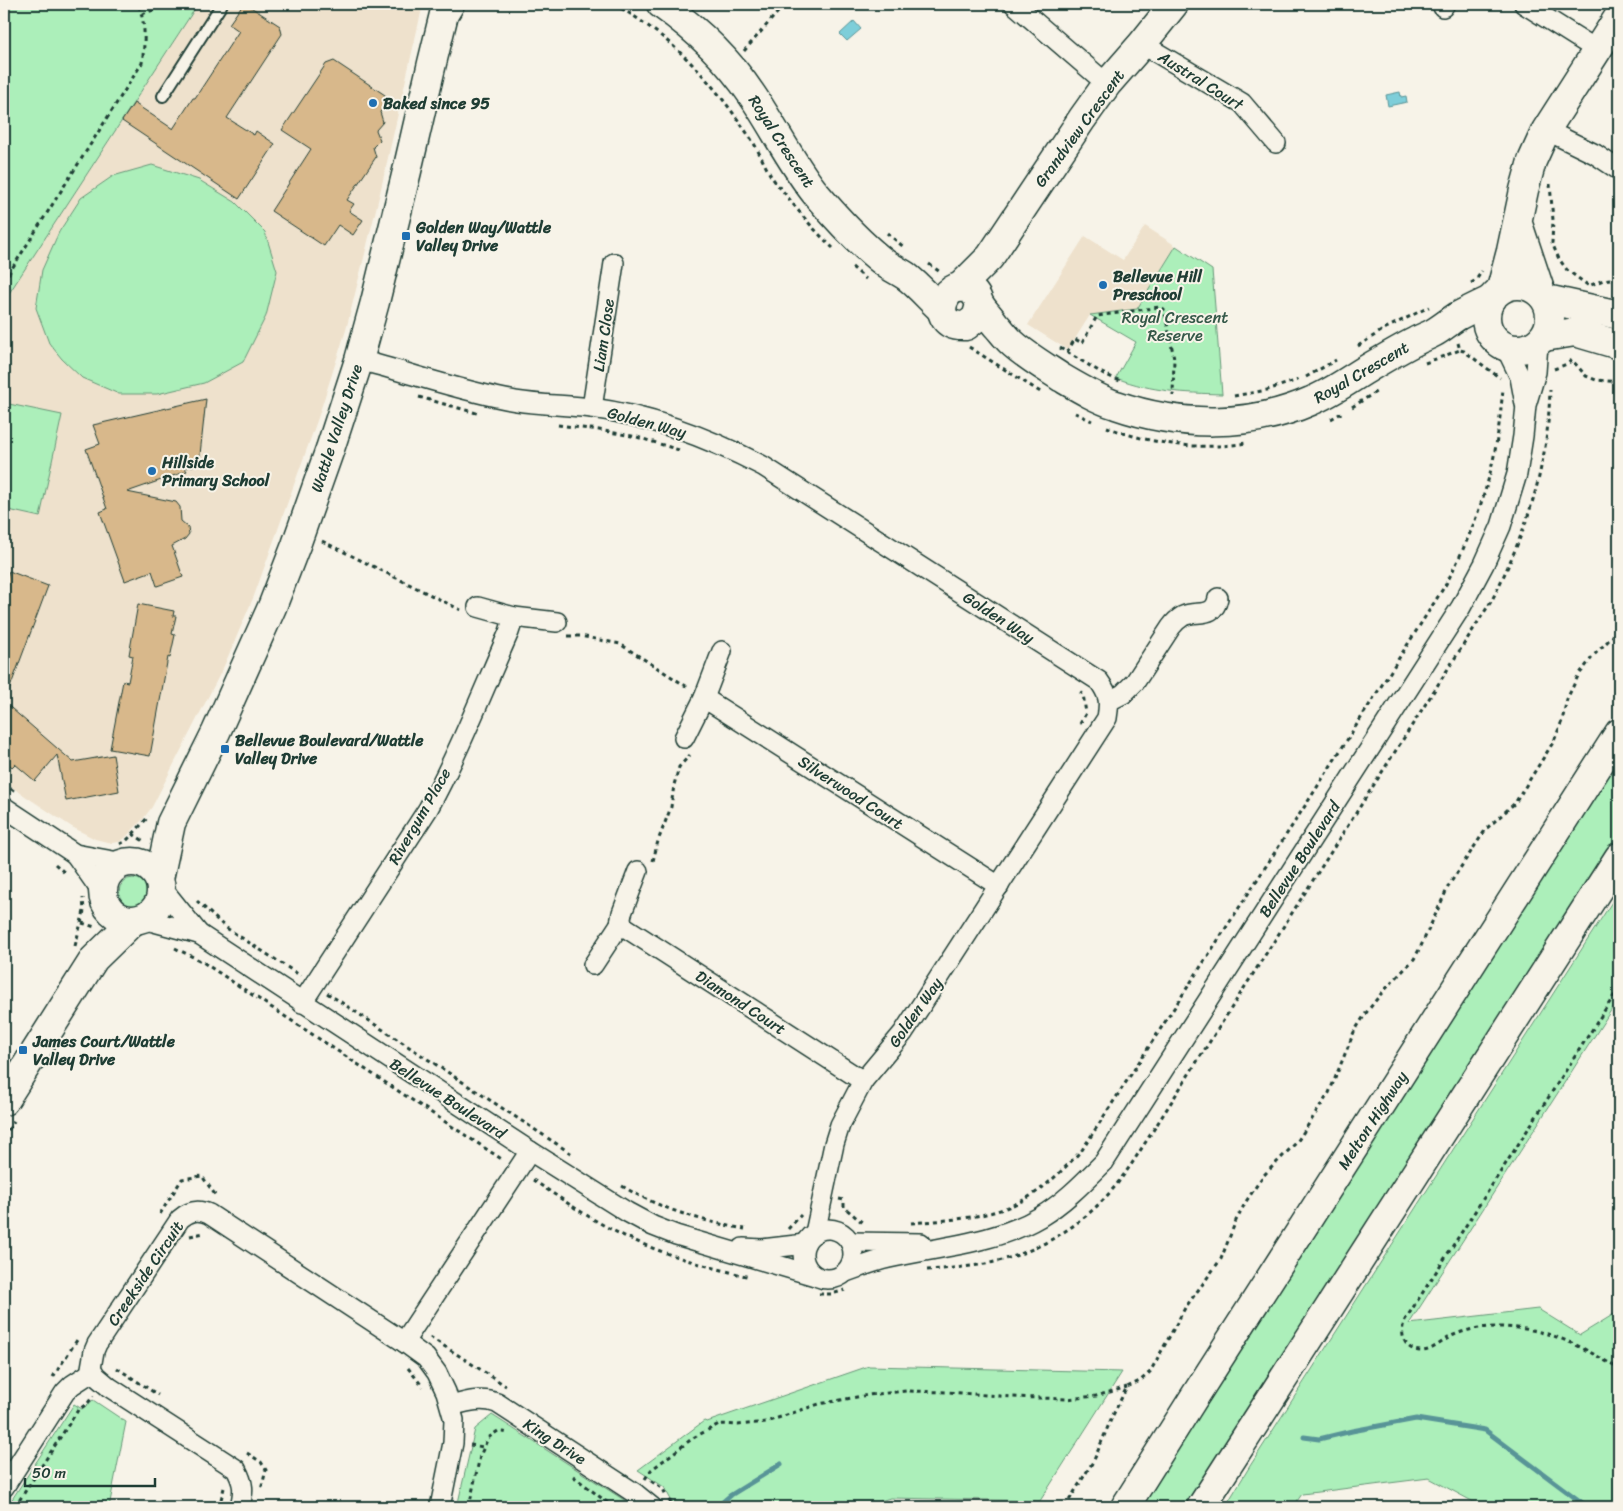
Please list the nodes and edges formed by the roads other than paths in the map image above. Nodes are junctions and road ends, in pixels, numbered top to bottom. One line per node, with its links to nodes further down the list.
1 (222, 4): 11 (lane)
2 (661, 4): 19 (main road, Royal Crescent)
3 (1014, 4): 10 (street)
4 (1174, 4): 8 (main road, Grandview Crescent)
5 (1524, 4): 9 (street)
6 (446, 7): 25 (main road, Wattle Valley Drive)
7 (1619, 16): 9 (main road)
8 (1142, 44): 10 (main road, Grandview Crescent); 13 (street, Austral Court)
9 (1597, 50): 12 (main road)
10 (1107, 84): 19 (main road, Grandview Crescent)
11 (163, 96)
12 (1546, 130): 14 (street); 15 (main road)
13 (1276, 143)
14 (1619, 170)
15 (1518, 224): 17 (main road); 18 (main road)
16 (614, 263): 27 (street, Liam Close)
17 (1496, 294): 18 (main road); 21 (main road, Royal Crescent); 23 (main road)
18 (1543, 296): 20 (main road); 22 (main road)
19 (952, 299): 21 (main road, Royal Crescent)
20 (1619, 315)
21 (1432, 334): 23 (main road, Royal Crescent)
22 (1541, 340): 23 (main road); 24 (main road); 26 (street, Bellevue Boulevard)
23 (1500, 343): 26 (street, Bellevue Boulevard)
24 (1619, 345)
25 (359, 360): 27 (street, Golden Way); 38 (main road, Wattle Valley Drive)
26 (1526, 405): 58 (street, Bellevue Boulevard)
27 (592, 408): 34 (street, Golden Way)
28 (1218, 598): 34 (street)
29 (472, 610): 30 (street)
30 (514, 618): 31 (street); 51 (street, Rivergum Place)
31 (562, 629)
32 (722, 651): 33 (street)
33 (704, 698): 35 (street); 44 (street, Silverwood Court)
34 (1109, 701): 44 (street, Golden Way)
35 (686, 733)
36 (1619, 733): 69 (main road, Melton Highway)
37 (4, 807): 39 (street)
38 (161, 818): 41 (main road, Wattle Valley Drive); 43 (main road, Wattle Valley Drive)
39 (75, 854): 41 (street); 45 (street)
40 (1619, 857): 70 (main road)
41 (128, 862): 43 (main road); 45 (main road)
42 (645, 867): 47 (street)
43 (160, 883): 46 (main road); 48 (street, Bellevue Boulevard)
44 (999, 886): 52 (street, Golden Way)
45 (96, 896): 46 (main road); 49 (main road)
46 (138, 920): 48 (street, Bellevue Boulevard); 49 (main road)
47 (620, 924): 50 (street); 52 (street, Diamond Court)
48 (199, 934): 51 (street, Bellevue Boulevard)
49 (83, 955): 53 (main road)
50 (593, 965)
51 (302, 1002): 54 (street, Bellevue Boulevard)
52 (863, 1081): 55 (street, Golden Way)
53 (5, 1097)
54 (530, 1151): 59 (street, Bellevue Boulevard); 62 (street)
55 (827, 1178): 56 (street, Golden Way); 57 (street, Golden Way)
56 (844, 1236): 57 (street, Bellevue Boulevard); 58 (street, Bellevue Boulevard); 60 (street, Golden Way)
57 (810, 1238): 59 (street, Bellevue Boulevard); 61 (street, Golden Way)
58 (975, 1241): 60 (street, Bellevue Boulevard)
59 (707, 1245): 61 (street, Bellevue Boulevard)
60 (847, 1280): 61 (street, Bellevue Boulevard)
61 (814, 1284)
62 (416, 1335): 63 (street, Creekside Circuit); 64 (street, Creekside Circuit)
63 (97, 1377): 65 (street); 66 (street)
64 (451, 1406): 67 (street, Creekside Circuit); 68 (street, King Drive)
65 (4, 1487)
66 (240, 1507)
67 (440, 1507)
68 (652, 1507)
69 (1125, 1507)
70 (1201, 1507)

